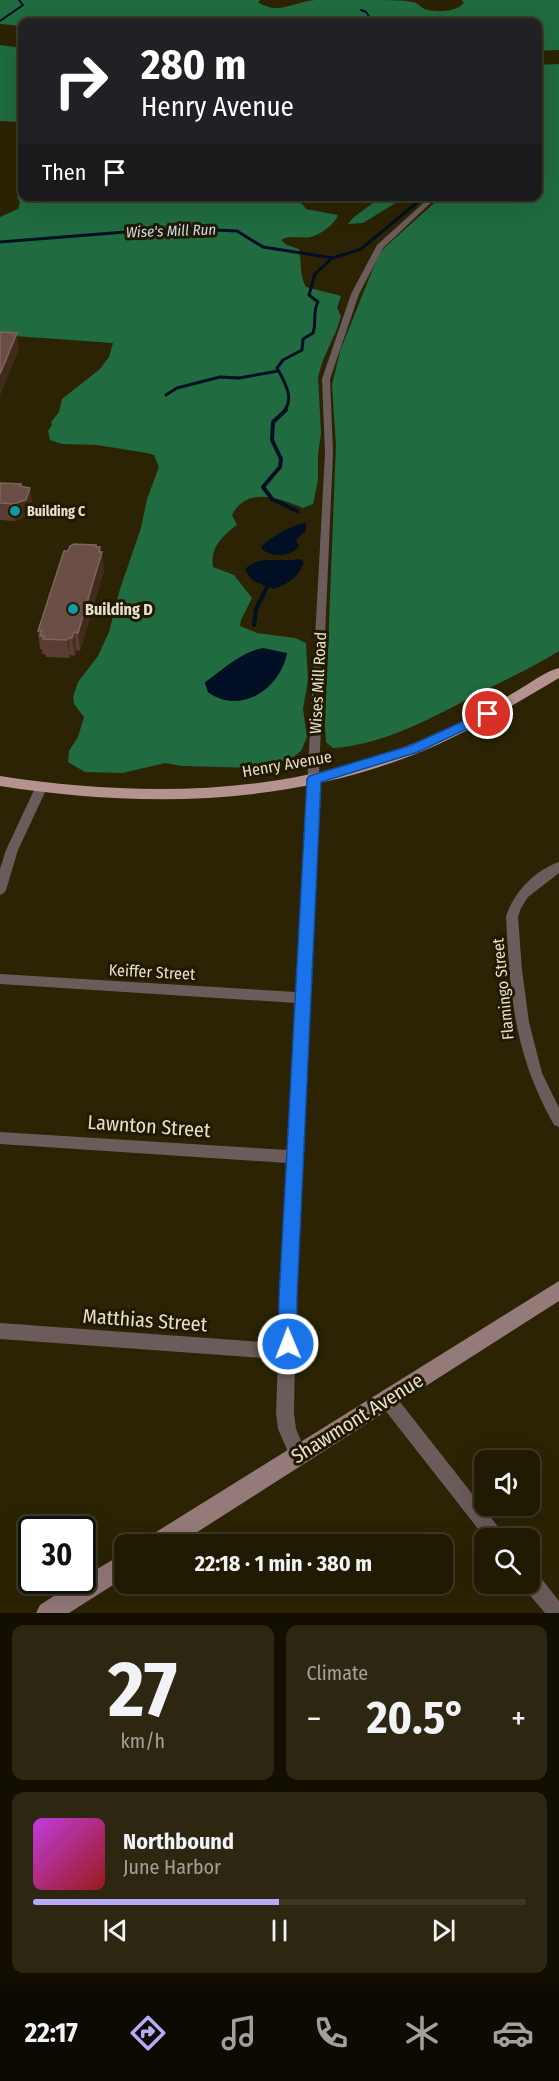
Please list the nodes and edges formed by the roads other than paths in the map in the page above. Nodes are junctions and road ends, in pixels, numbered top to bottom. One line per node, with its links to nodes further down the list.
1 (430, 201): 3 (street, Wises Mill Road)
2 (559, 672): 3 (main road, Henry Avenue)
3 (314, 779): 5 (main road, Henry Avenue); 9 (street, Wises Mill Road)
4 (0, 780): 5 (main road, Henry Avenue)
5 (41, 788): 7 (street)
6 (559, 867): 10 (street, Flamingo Street)
7 (0, 890)
8 (0, 979): 9 (street, Keiffer Street)
9 (303, 998): 12 (street, Wises Mill Road)
10 (559, 1121)
11 (0, 1138): 12 (street, Lawnton Street)
12 (295, 1157): 15 (street, Wises Mill Road)
13 (559, 1290): 16 (street, Shawmont Avenue)
14 (0, 1331): 15 (street, Matthias Street)
15 (288, 1352): 17 (street, Wises Mill Road)
16 (387, 1399): 17 (street, Shawmont Avenue); 18 (street)
17 (298, 1455): 19 (street, Shawmont Avenue)
18 (488, 1528)
19 (173, 1534)
20 (114, 1571): 22 (street)
21 (540, 1593): 23 (street)
22 (48, 1613)
23 (556, 1613)

